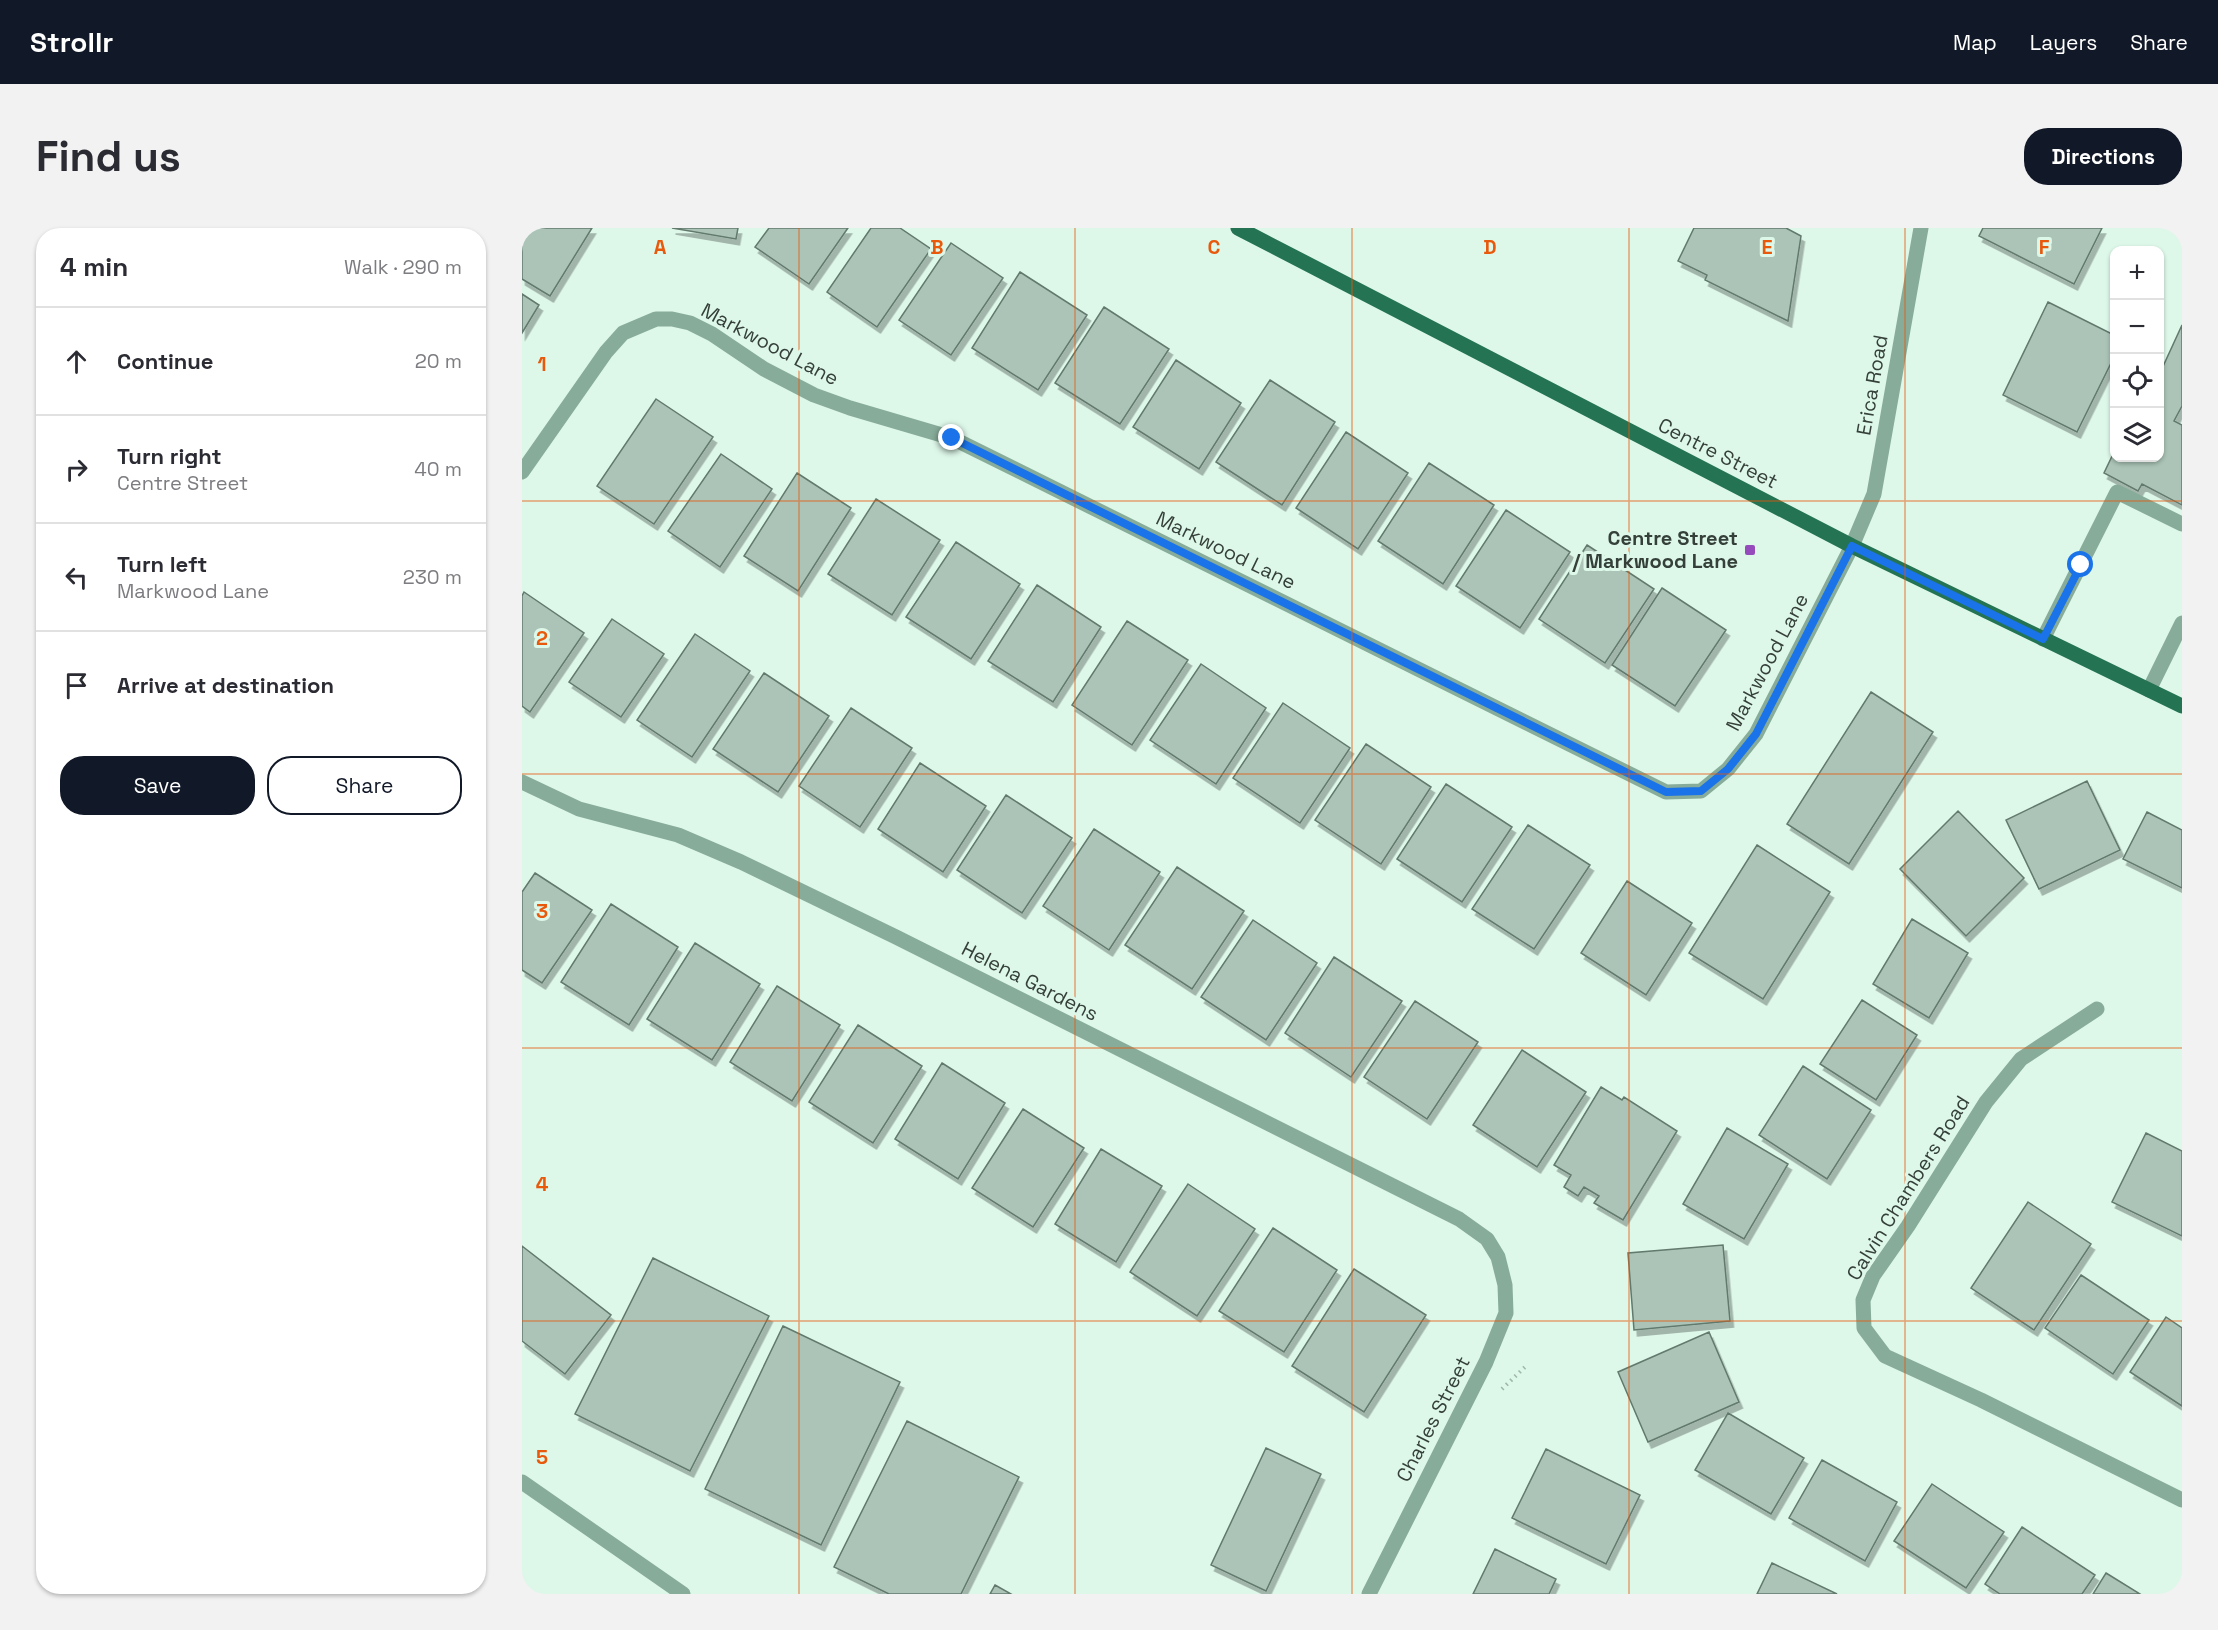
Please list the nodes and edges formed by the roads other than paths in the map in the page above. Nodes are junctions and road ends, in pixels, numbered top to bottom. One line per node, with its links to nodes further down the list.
1 (1238, 228): 5 (main road, Centre Street)
2 (1921, 228): 5 (street, Erica Road)
3 (522, 472): 5 (street, Markwood Lane)
4 (2182, 524): 7 (street)
5 (1852, 546): 7 (main road, Centre Street)
6 (2182, 623): 8 (street)
7 (2043, 639): 8 (main road, Centre Street)
8 (2149, 690): 9 (main road, Centre Street)
9 (2182, 706)
10 (522, 782): 12 (street, Helena Gardens)
11 (2097, 1009): 14 (street, Calvin Chambers Road)
12 (1498, 1257): 16 (street, Charles Street)
13 (522, 1482): 15 (street)
14 (2182, 1500)
15 (683, 1594)
16 (1369, 1594)

